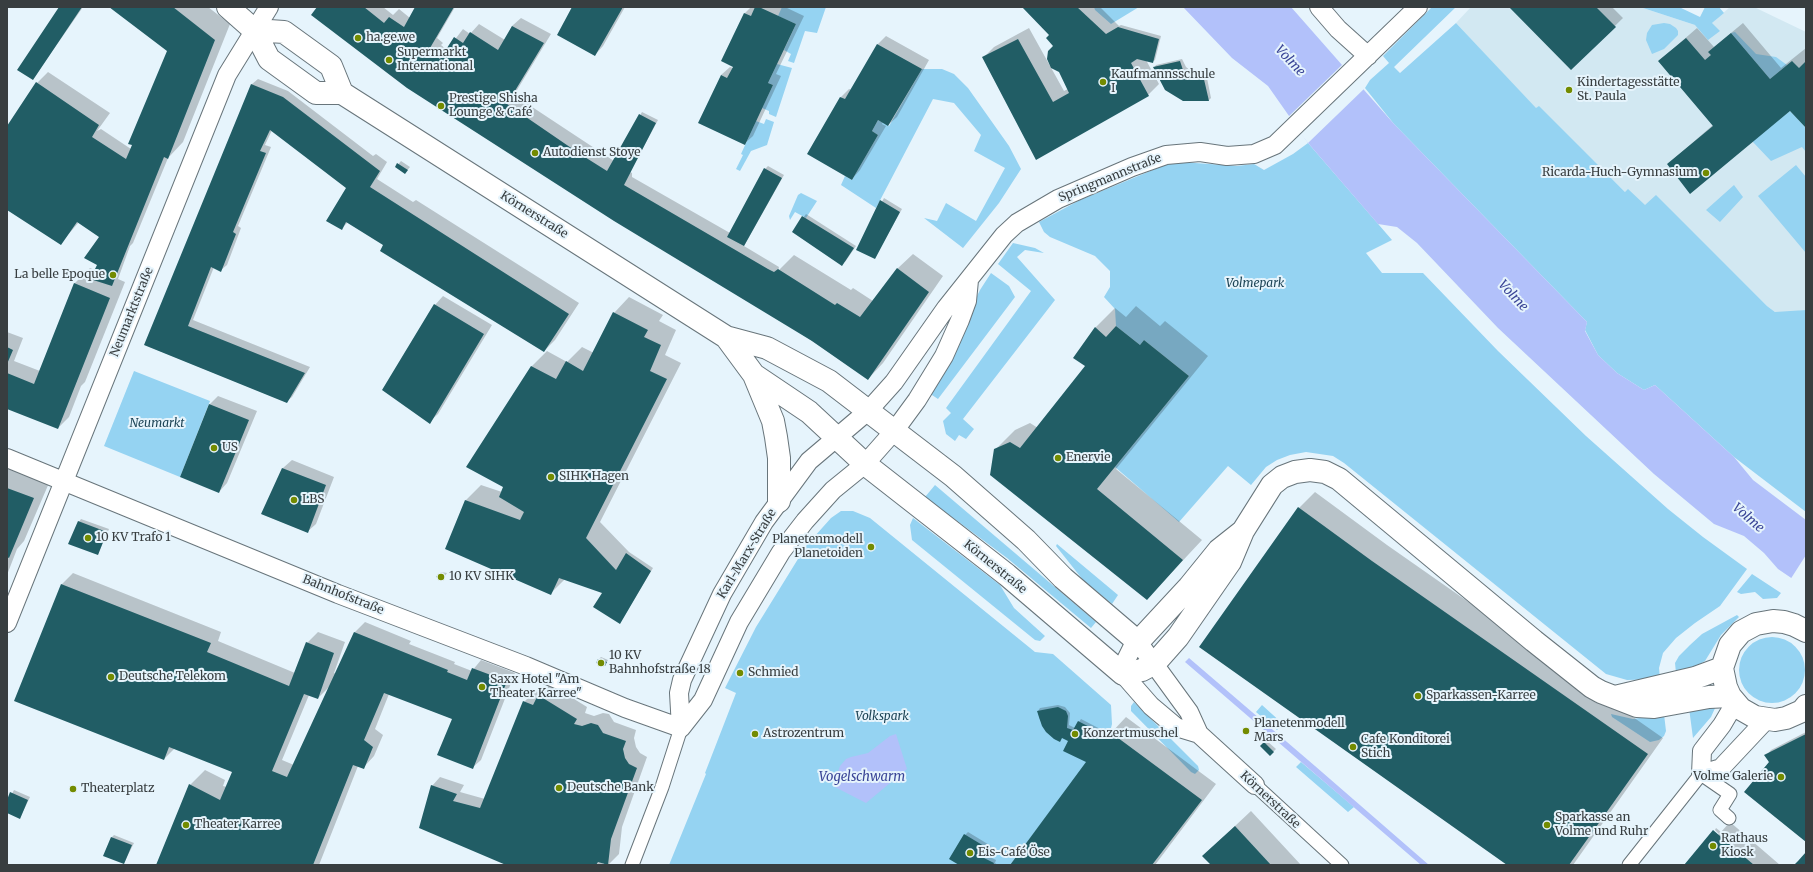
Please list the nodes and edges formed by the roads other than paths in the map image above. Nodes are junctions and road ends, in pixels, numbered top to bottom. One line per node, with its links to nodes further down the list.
1 (228, 7): 5 (street)
2 (269, 7): 5 (street, Neumarktstraße)
3 (1319, 7): 6 (street)
4 (1418, 7): 6 (street, Springmannstraße)
5 (254, 30): 7 (street); 7 (street); 16 (street, Neumarktstraße)
6 (1368, 56): 8 (street, Springmannstraße)
7 (342, 93): 9 (street, Körnerstraße)
8 (968, 280): 11 (street, Springmannstraße); 12 (street)
9 (726, 337): 10 (street, Körnerstraße); 11 (street, Körnerstraße)
10 (754, 375): 13 (street, Körnerstraße); 17 (street)
11 (868, 411): 12 (street, Körnerstraße); 13 (street, Karl-Marx-Straße)
12 (895, 430): 15 (street); 21 (street, Körnerstraße)
13 (837, 439): 15 (street, Körnerstraße); 17 (street, Karl-Marx-Straße)
14 (7, 458): 16 (street, Bahnhofstraße)
15 (865, 464): 24 (street, Körnerstraße); 29 (street, Karl-Marx-Straße)
16 (64, 481): 19 (street, Neumarktstraße); 29 (street, Bahnhofstraße)
17 (779, 501): 29 (street, Karl-Marx-Straße)
18 (1243, 531): 21 (street); 22 (street); 25 (street)
19 (7, 623)
20 (1802, 623): 23 (street)
21 (1138, 642): 22 (street, Körnerstraße); 24 (street)
22 (1155, 663): 24 (street); 30 (street, Körnerstraße)
23 (1722, 668): 25 (street); 26 (street)
24 (1123, 674): 30 (street, Körnerstraße)
25 (1615, 697): 26 (street)
26 (1732, 699): 28 (street); 31 (street)
27 (1806, 706): 28 (street)
28 (1766, 720): 31 (street)
29 (681, 728): 34 (street, Karl-Marx-Straße)
30 (1199, 734): 32 (street, Körnerstraße)
31 (1701, 774): 33 (street); 36 (street)
32 (1255, 785): 35 (street, Körnerstraße)
33 (1729, 818)
34 (632, 865)
35 (1342, 865)
36 (1628, 865)

